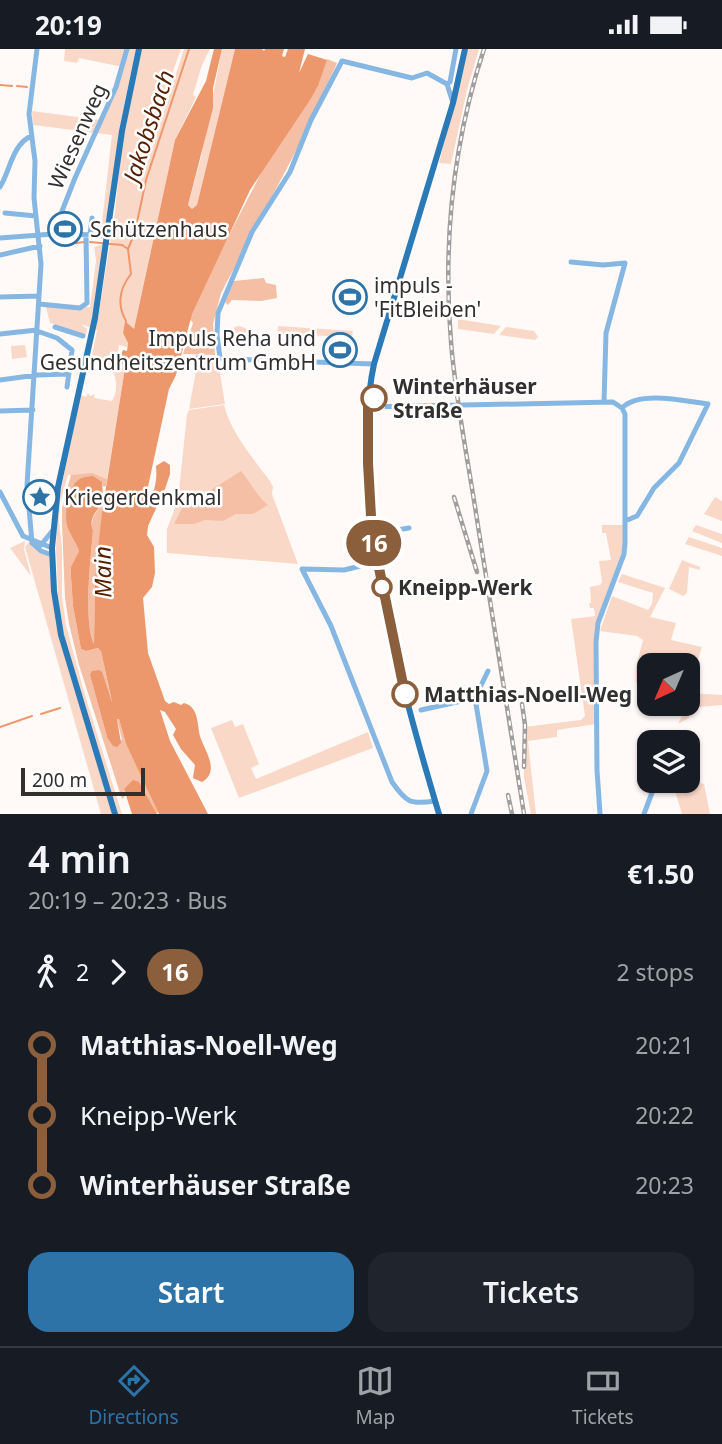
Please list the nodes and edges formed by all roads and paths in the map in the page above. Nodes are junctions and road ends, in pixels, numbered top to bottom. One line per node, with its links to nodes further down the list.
1 (37, 49): 8 (street)
2 (127, 49): 15 (street, Wiesenweg)
3 (139, 49): 17 (main road)
4 (456, 49): 6 (street)
5 (465, 49): 7 (main road)
6 (447, 84): 7 (street); 31 (street)
7 (453, 103): 32 (main road)
8 (31, 136): 9 (street); 10 (street)
9 (21, 143): 10 (street); 11 (street)
10 (33, 145): 13 (street)
11 (0, 187)
12 (5, 213): 13 (street)
13 (36, 216): 16 (street)
14 (92, 218): 19 (street)
15 (52, 234): 16 (street); 19 (street)
16 (39, 235): 18 (street); 20 (street)
17 (106, 235): 19 (street); 45 (main road)
18 (0, 238)
19 (87, 239): 25 (street)
20 (40, 246): 21 (street); 23 (street)
21 (0, 255)
22 (571, 262): 37 (street)
23 (39, 296): 24 (street); 25 (street)
24 (0, 297)
25 (39, 304): 27 (street)
26 (55, 327): 29 (street)
27 (37, 331): 28 (street); 33 (street); 34 (street)
28 (0, 334)
29 (83, 336)
30 (196, 358): 31 (street)
31 (220, 358): 32 (street)
32 (374, 364): 38 (main road)
33 (69, 374): 34 (street); 36 (street)
34 (35, 375): 35 (street); 40 (street)
35 (0, 380)
36 (67, 387)
37 (604, 402): 38 (street); 39 (street)
38 (368, 407): 46 (main road)
39 (622, 408): 43 (street); 43 (street)
40 (33, 410): 41 (street); 47 (street)
41 (0, 411)
42 (0, 492): 47 (street)
43 (625, 521): 60 (street)
44 (409, 528): 46 (street)
45 (54, 530): 48 (street); 49 (main road)
46 (372, 534): 50 (main road)
47 (32, 540): 48 (street); 49 (street)
48 (41, 545): 49 (street)
49 (52, 552): 57 (main road)
50 (377, 562): 55 (main road); 55 (street)
51 (488, 671): 52 (street)
52 (475, 698): 53 (street); 59 (street)
53 (421, 710)
54 (652, 793): 56 (street)
55 (435, 801): 58 (main road)
56 (644, 812): 61 (street)
57 (115, 814)
58 (439, 814)
59 (471, 814)
60 (600, 814)
61 (652, 814)

